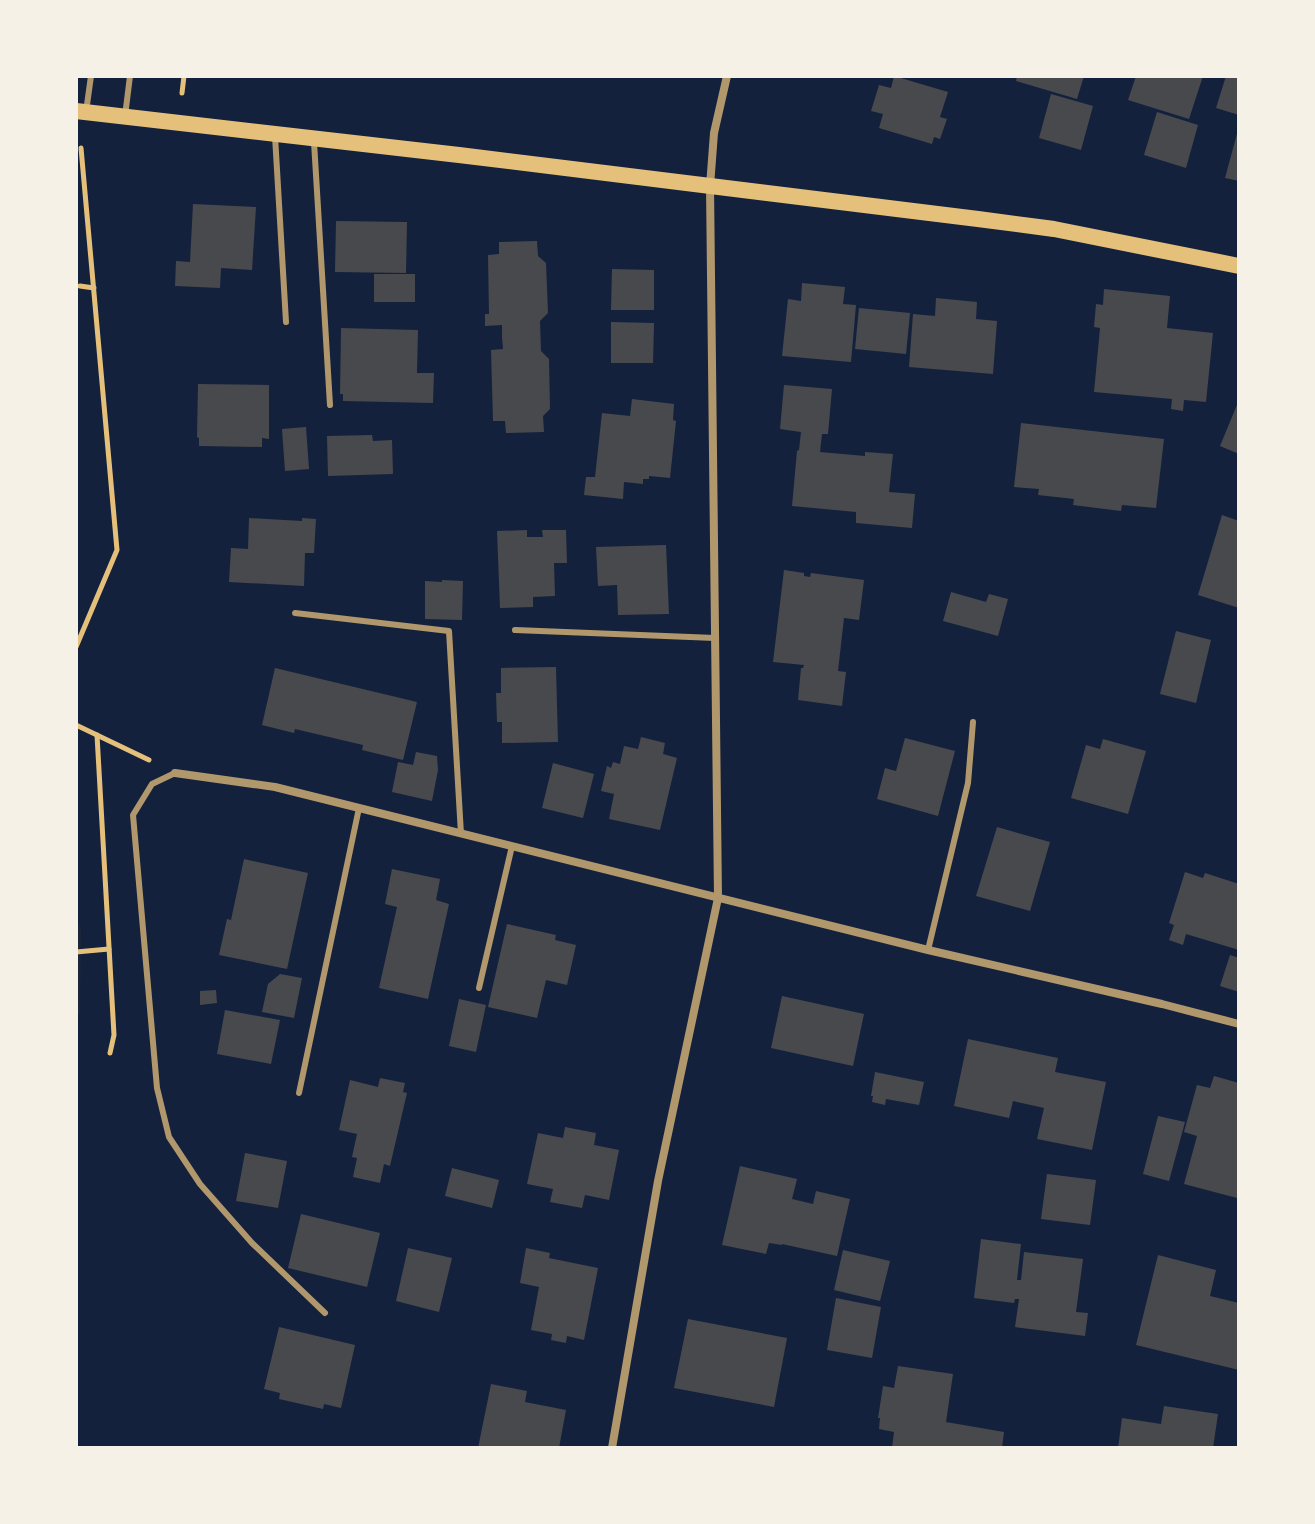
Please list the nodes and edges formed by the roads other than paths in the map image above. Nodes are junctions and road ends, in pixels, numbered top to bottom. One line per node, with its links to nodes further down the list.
1 (91, 76): 4 (lane)
2 (130, 76): 5 (lane)
3 (727, 76): 8 (street)
4 (81, 112): 5 (main road)
5 (125, 116): 6 (main road)
6 (274, 133): 7 (main road); 10 (lane)
7 (314, 138): 8 (main road); 11 (lane)
8 (710, 186): 9 (main road); 14 (street)
9 (1239, 266)
10 (286, 322)
11 (330, 405)
12 (295, 613): 18 (lane)
13 (515, 630): 14 (lane)
14 (715, 638): 20 (street)
15 (973, 722): 21 (lane)
16 (175, 773): 17 (street); 25 (lane)
17 (359, 808): 18 (street); 24 (lane)
18 (461, 834): 19 (street)
19 (512, 846): 20 (street); 22 (lane)
20 (718, 898): 21 (street); 26 (street)
21 (928, 950): 23 (street)
22 (479, 988)
23 (1239, 1024)
24 (299, 1093)
25 (325, 1313)
26 (612, 1448)

